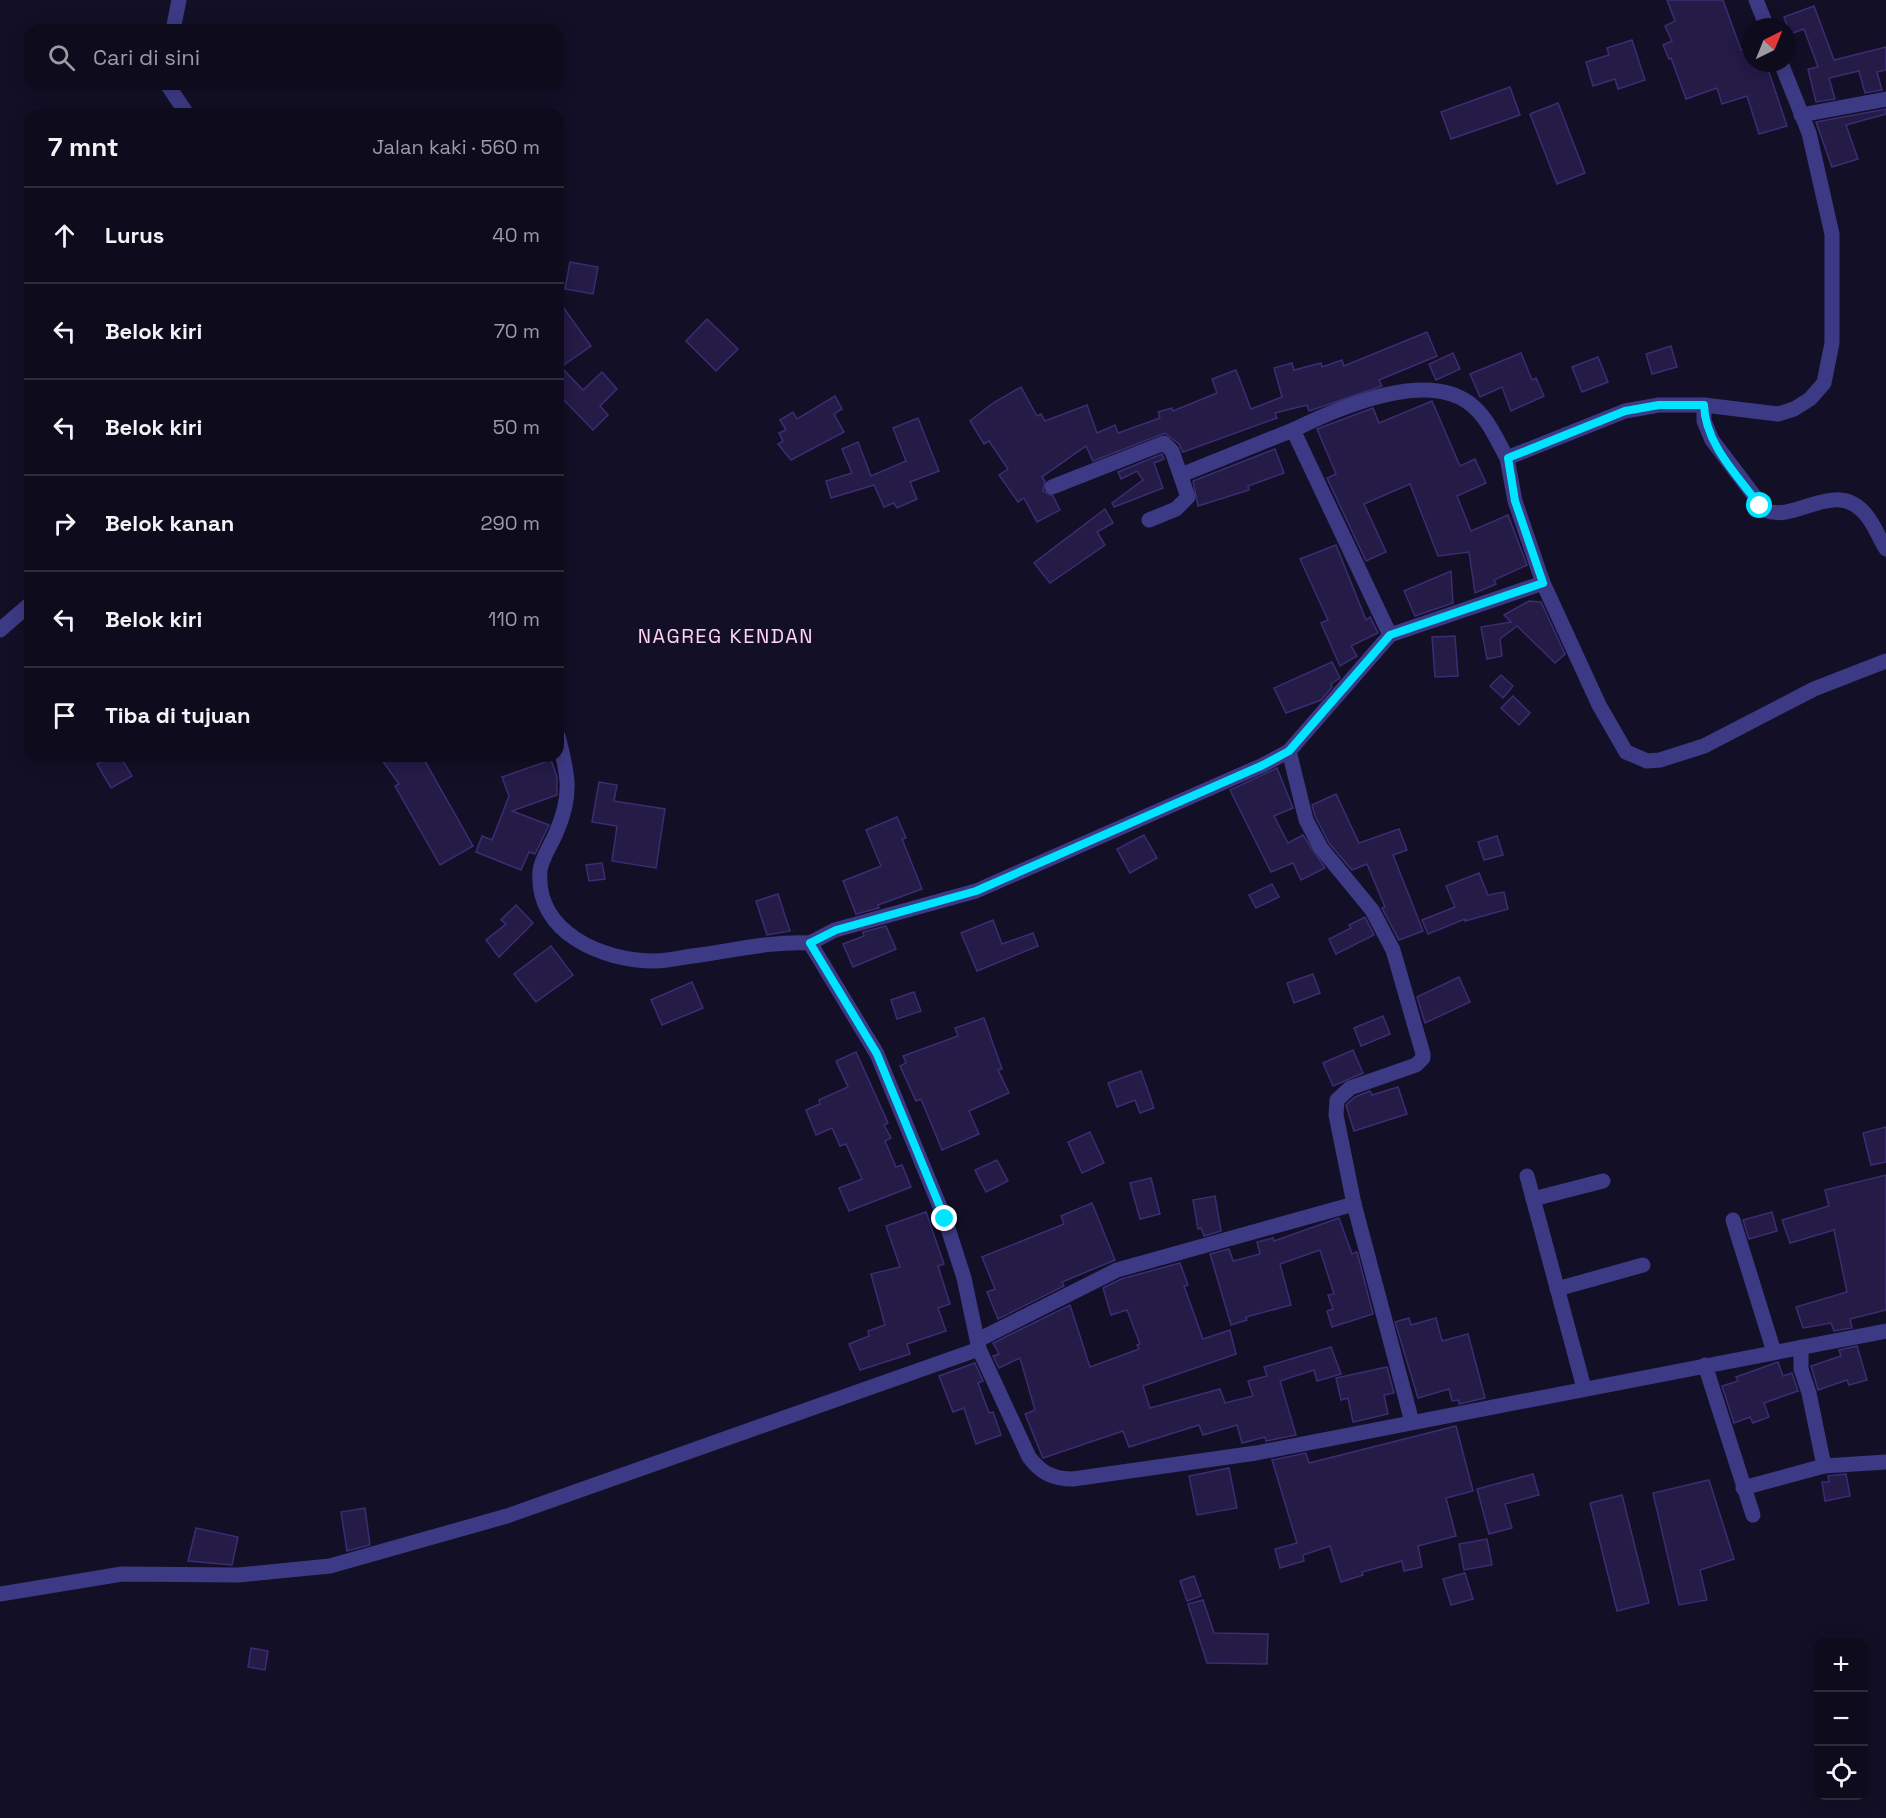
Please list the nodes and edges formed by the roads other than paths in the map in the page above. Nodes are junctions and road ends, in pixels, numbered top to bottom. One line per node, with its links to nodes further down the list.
1 (179, 0): 4 (street)
2 (1756, 0): 3 (street)
3 (1763, 18)
4 (174, 24)
5 (1784, 72): 9 (street)
6 (169, 90): 8 (street)
7 (1886, 99): 9 (street)
8 (182, 108)
9 (1801, 115): 10 (street)
10 (1704, 405): 12 (street); 16 (street)
11 (1293, 430): 12 (street); 13 (street); 20 (street)
12 (1508, 458): 17 (street)
13 (1181, 475): 14 (street); 15 (street)
14 (1052, 487)
15 (1149, 520)
16 (1886, 549)
17 (1543, 583): 20 (street); 21 (street)
18 (24, 609): 19 (street)
19 (0, 630)
20 (1390, 635): 22 (street)
21 (1886, 661)
22 (1289, 751): 24 (street); 28 (street)
23 (564, 759): 24 (street)
24 (810, 943): 33 (street)
25 (1527, 1176): 27 (street)
26 (1603, 1181): 27 (street)
27 (1533, 1199): 31 (street)
28 (1354, 1204): 33 (street); 38 (street)
29 (1733, 1220): 35 (street)
30 (1642, 1265): 31 (street)
31 (1557, 1289): 37 (street)
32 (1886, 1331): 34 (street)
33 (979, 1345): 38 (street); 43 (street)
34 (1801, 1347): 35 (street); 40 (street)
35 (1774, 1352): 36 (street)
36 (1705, 1365): 37 (street); 41 (street)
37 (1584, 1388): 38 (street)
38 (1412, 1422)
39 (1886, 1462): 40 (street)
40 (1824, 1466): 41 (street)
41 (1743, 1488): 42 (street)
42 (1753, 1515)
43 (0, 1594)

